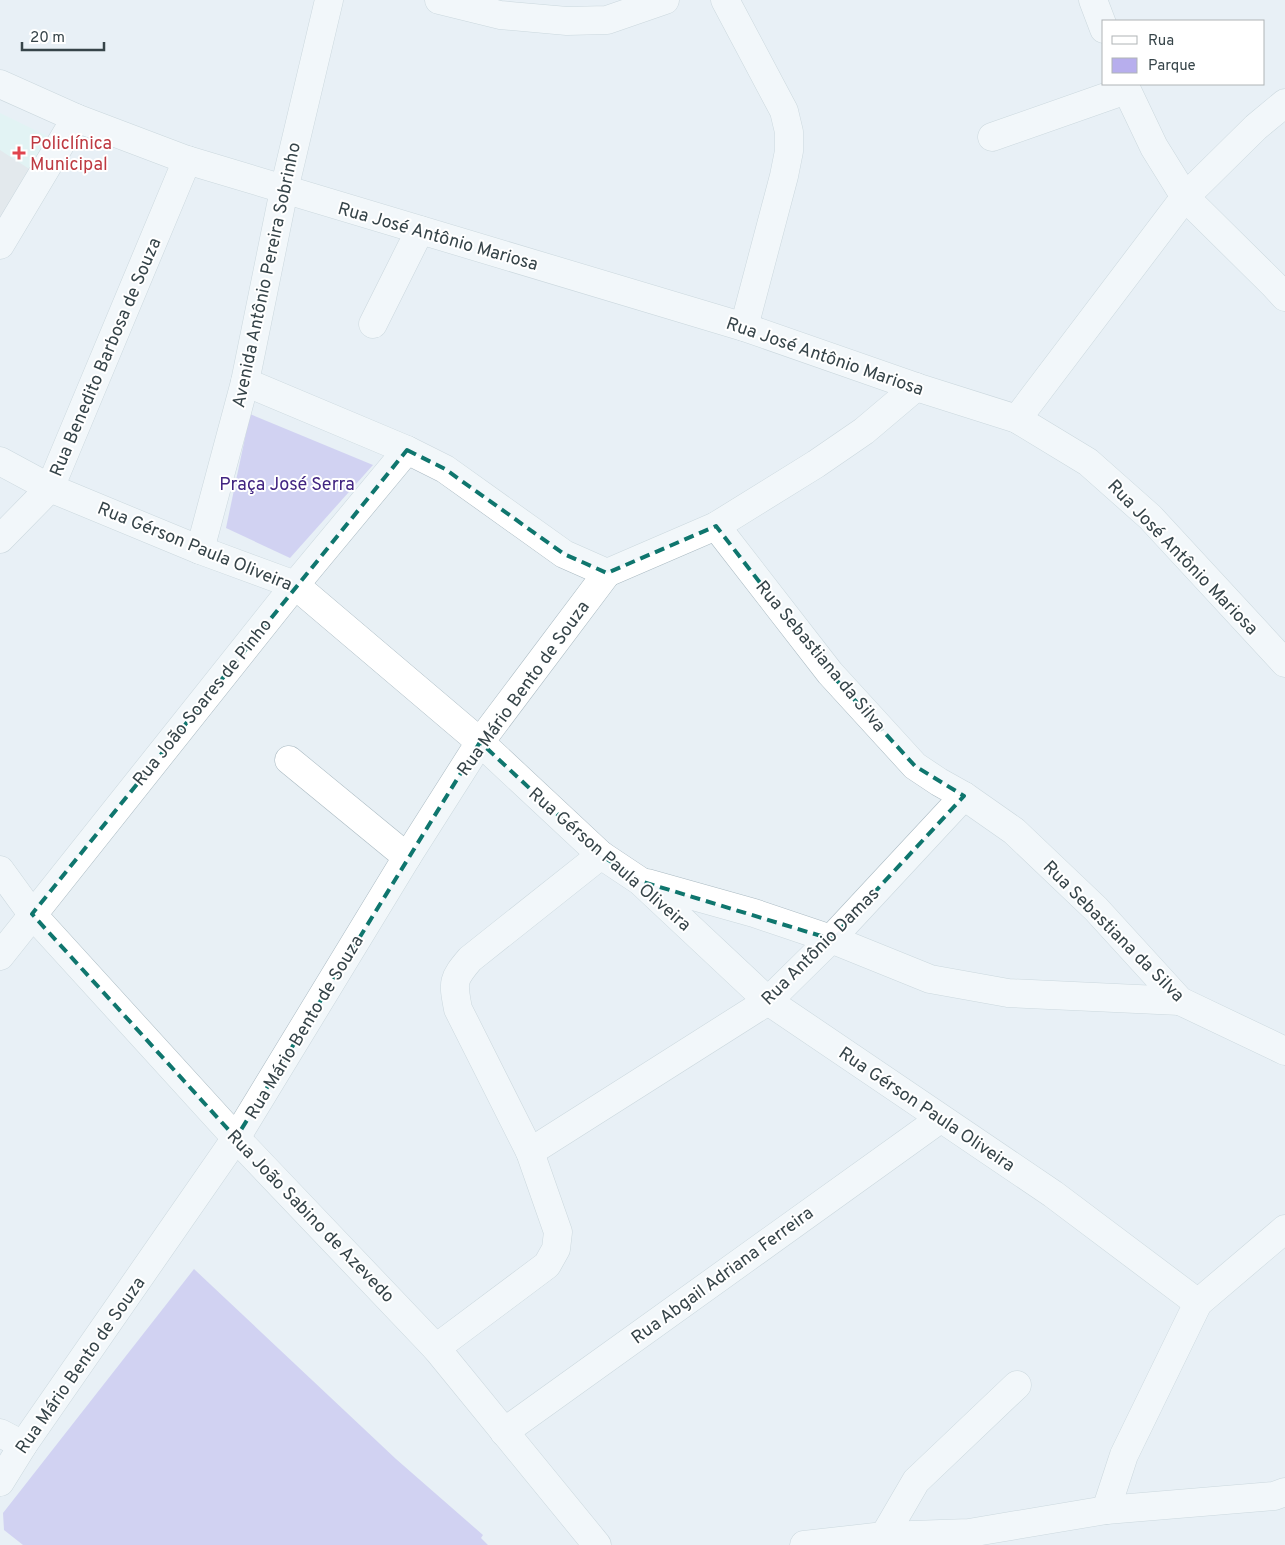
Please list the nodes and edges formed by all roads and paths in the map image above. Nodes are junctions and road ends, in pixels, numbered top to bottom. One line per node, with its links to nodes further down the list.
1 (329, 0): 13 (street, Avenida Antônio Pereira Sobrinho)
2 (439, 0): 3 (street)
3 (665, 0)
4 (725, 0): 19 (street)
5 (1093, 0): 6 (street)
6 (1102, 24)
7 (0, 84): 10 (street, Rua José Antônio Mariosa)
8 (1125, 87): 11 (street); 14 (street)
9 (1285, 103): 14 (street)
10 (76, 118): 12 (street, Rua José Antônio Mariosa); 16 (street)
11 (992, 137)
12 (187, 160): 13 (street, Rua José Antônio Mariosa); 25 (street, Rua Benedito Barbosa de Souza)
13 (284, 190): 15 (street, Rua José Antônio Mariosa); 20 (street, Avenida Antônio Pereira Sobrinho)
14 (1185, 197): 17 (street); 22 (street)
15 (420, 230): 18 (street); 19 (street, Rua José Antônio Mariosa)
16 (0, 245)
17 (1285, 297)
18 (373, 324)
19 (744, 327): 21 (street, Rua José Antônio Mariosa)
20 (245, 382): 23 (street); 28 (street, Avenida Antônio Pereira Sobrinho)
21 (916, 387): 22 (street, Rua José Antônio Mariosa); 26 (street)
22 (1017, 419): 31 (street, Rua José Antônio Mariosa)
23 (407, 450): 29 (street); 30 (street, Rua João Soares de Pinho)
24 (0, 461): 25 (street, Rua Gérson Paula Oliveira)
25 (50, 488): 27 (street, Rua Benedito Barbosa de Souza); 28 (street, Rua Gérson Paula Oliveira)
26 (716, 526): 29 (street); 34 (street, Rua Sebastiana da Silva)
27 (0, 539)
28 (200, 550): 30 (street, Rua Gérson Paula Oliveira)
29 (607, 573): 32 (street, Rua Mário Bento de Souza)
30 (295, 584): 32 (street, Rua Gérson Paula Oliveira); 39 (street, Rua João Soares de Pinho)
31 (1285, 662)
32 (480, 742): 35 (street, Rua Gérson Paula Oliveira); 36 (street, Rua Mário Bento de Souza)
33 (289, 760): 36 (street)
34 (964, 796): 40 (street, Rua Antônio Damas); 43 (street, Rua Sebastiana da Silva)
35 (601, 855): 38 (street, Rua Gérson Paula Oliveira); 47 (street)
36 (407, 857): 46 (street, Rua Mário Bento de Souza)
37 (0, 870): 39 (street, Rua João Sabino de Azevedo)
38 (640, 881): 40 (street); 42 (street, Rua Gérson Paula Oliveira)
39 (32, 914): 41 (street, Rua João Soares de Pinho); 46 (street, Rua João Sabino de Azevedo)
40 (831, 939): 42 (street, Rua Antônio Damas); 43 (street)
41 (0, 956)
42 (768, 1001): 45 (street, Rua Gérson Paula Oliveira); 47 (street, Rua Antônio Damas)
43 (1180, 1001): 44 (street, Rua Sebastiana da Silva)
44 (1285, 1051)
45 (940, 1119): 49 (street, Rua Gérson Paula Oliveira); 52 (street, Rua Abgail Adriana Ferreira)
46 (236, 1138): 50 (street, Rua João Sabino de Azevedo); 53 (street, Rua Mário Bento de Souza)
47 (530, 1152): 50 (street)
48 (1285, 1228): 49 (street)
49 (1198, 1303): 56 (street)
50 (436, 1348): 52 (street, Rua João Sabino de Azevedo)
51 (1017, 1385): 57 (street)
52 (504, 1432): 59 (street, Rua João Sabino de Azevedo)
53 (12, 1439): 54 (street, Rua Mário Bento de Souza)
54 (0, 1482)
55 (1285, 1492): 56 (street)
56 (1106, 1510): 58 (street)
57 (884, 1536): 58 (street); 60 (street)
58 (973, 1539)
59 (597, 1545)
60 (804, 1545)

